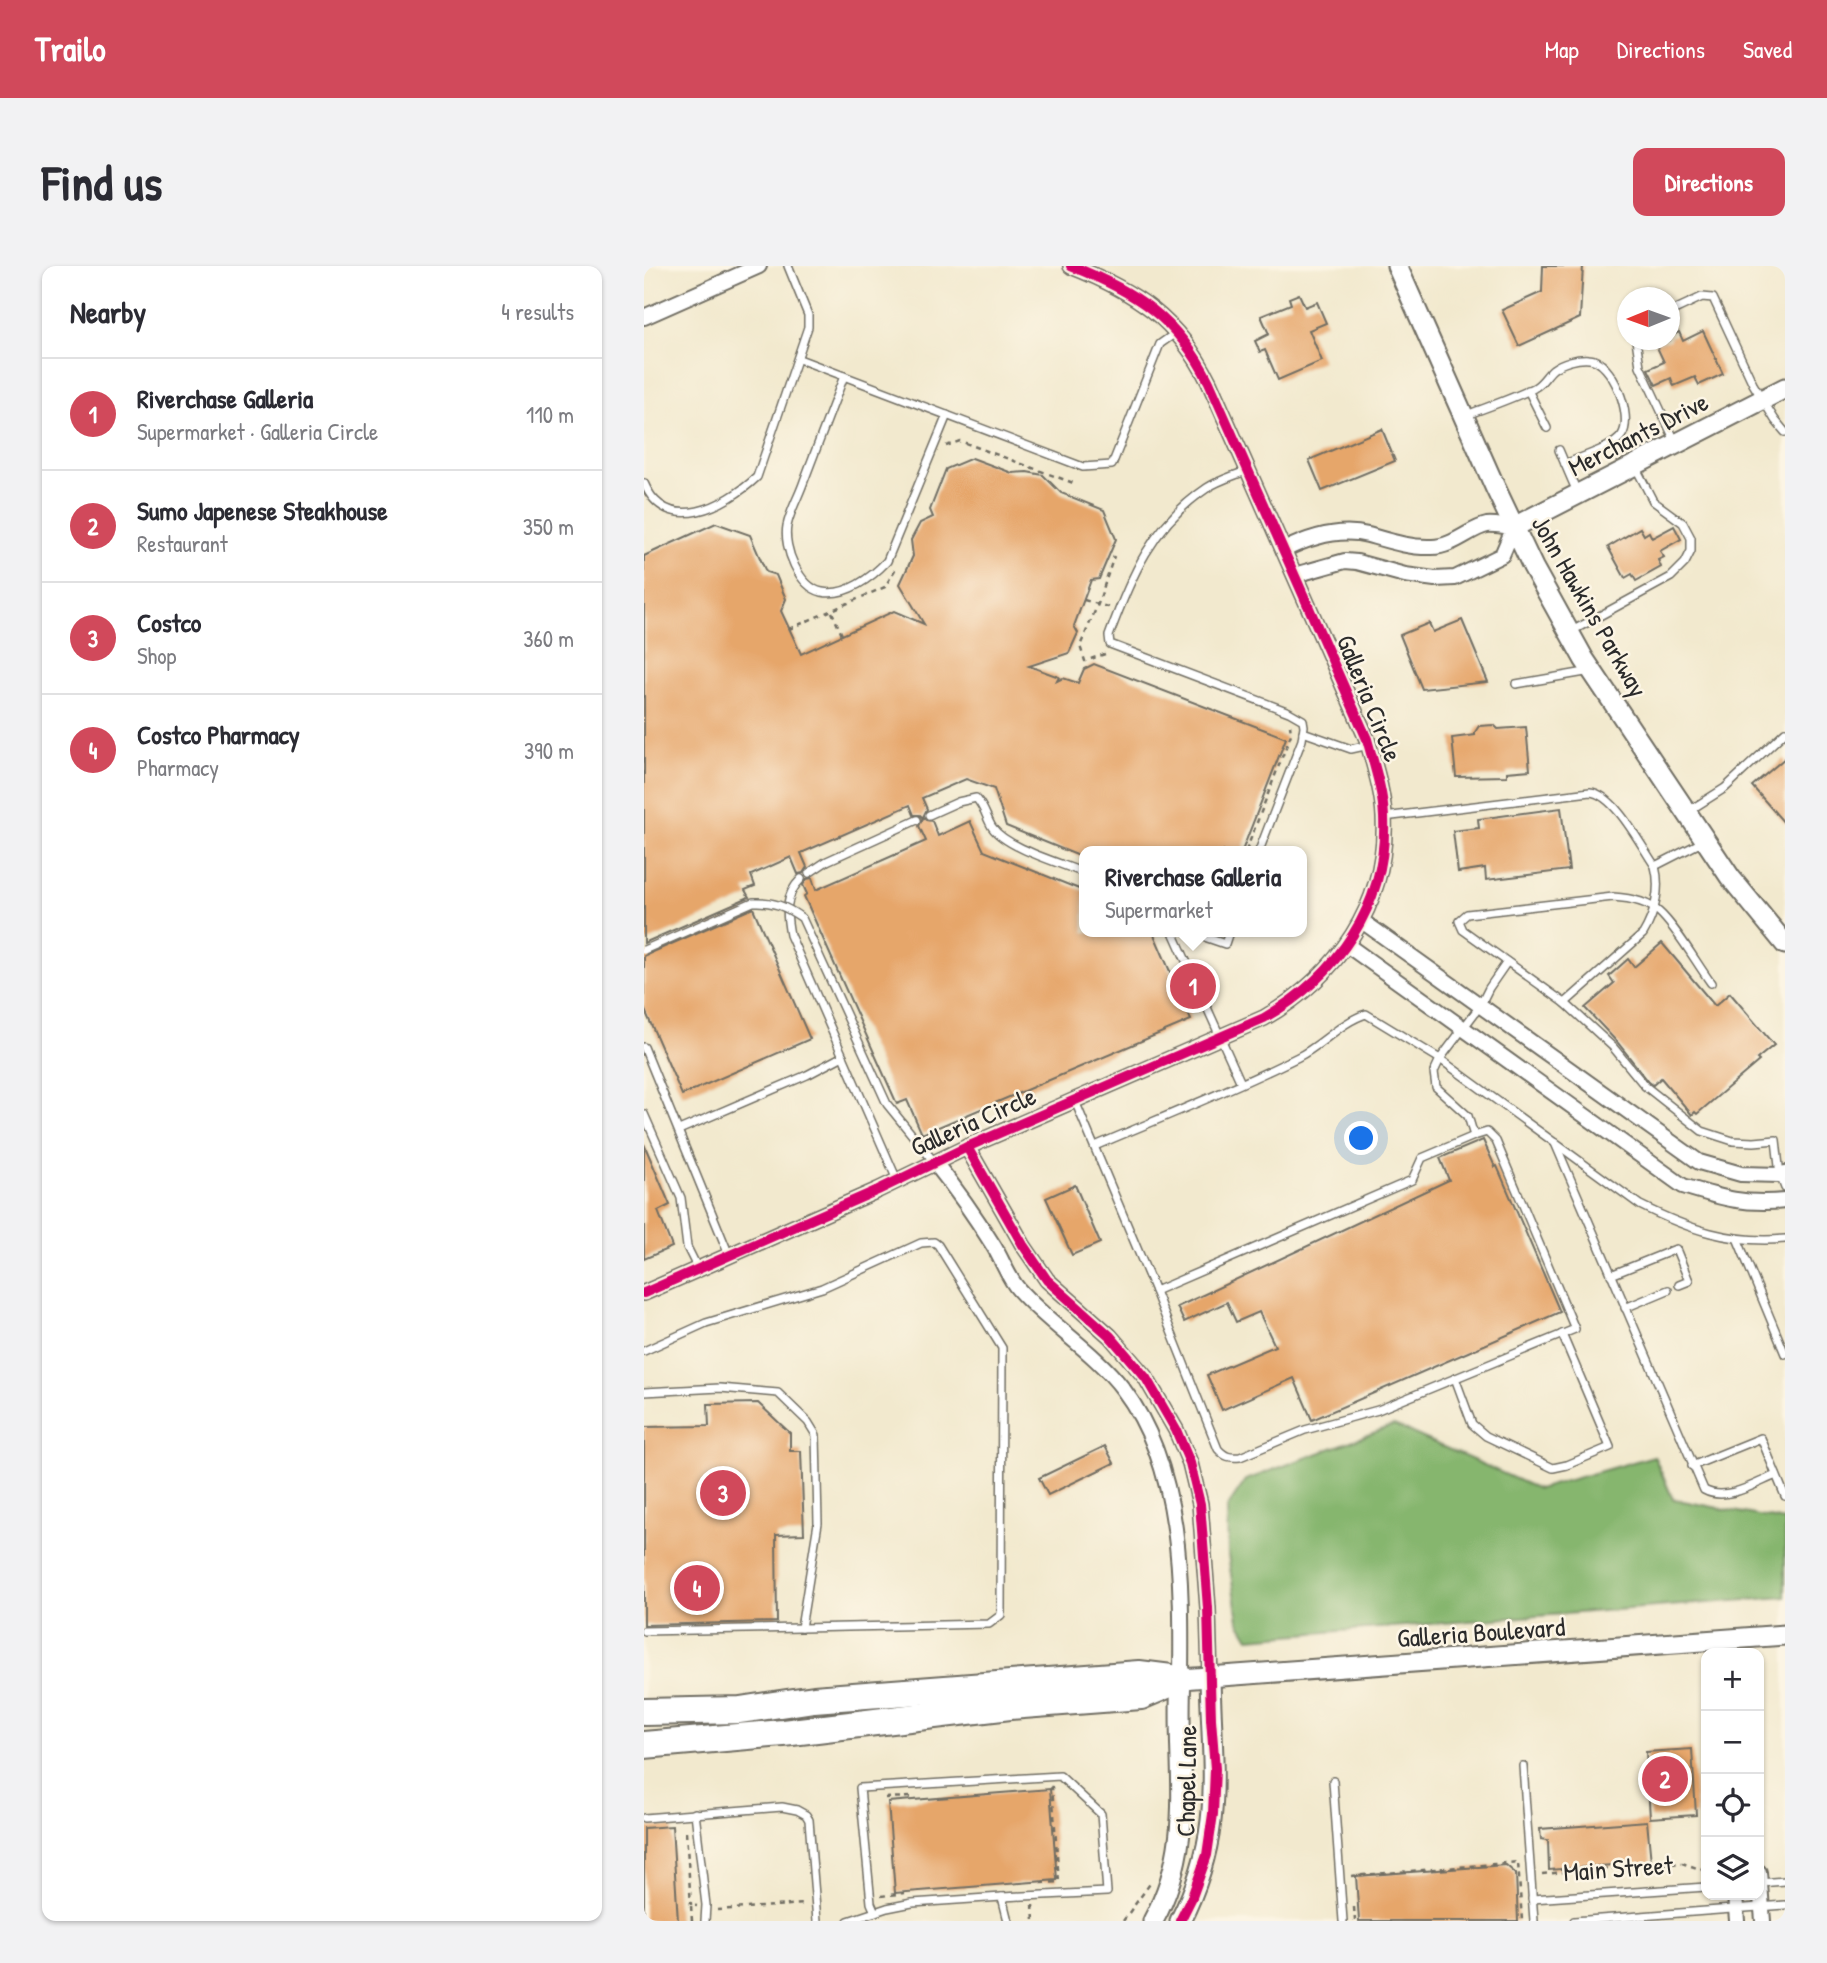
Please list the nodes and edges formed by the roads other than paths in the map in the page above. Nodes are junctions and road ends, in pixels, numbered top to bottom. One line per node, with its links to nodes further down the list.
1 (759, 266): 6 (street)
2 (788, 266): 9 (lane)
3 (1072, 266): 7 (street, Galleria Circle)
4 (1397, 266): 15 (main road, John Hawkins Parkway)
5 (1680, 307): 13 (lane)
6 (644, 317)
7 (1177, 332): 14 (lane); 22 (street, Galleria Circle)
8 (1638, 350): 18 (lane)
9 (799, 359): 10 (lane); 24 (lane)
10 (844, 376): 14 (lane); 14 (lane)
11 (1785, 388): 13 (main road, Merchants Drive)
12 (1528, 390): 15 (lane); 16 (lane); 20 (lane)
13 (1762, 400): 17 (lane); 18 (main road, Merchants Drive)
14 (947, 415)
15 (1463, 416): 26 (main road, John Hawkins Parkway)
16 (1547, 428)
17 (1785, 432)
18 (1676, 444): 21 (main road, Merchants Drive)
19 (1559, 450): 20 (lane)
20 (1565, 464): 25 (lane)
21 (1635, 466): 25 (main road, Merchants Drive); 29 (lane)
22 (1248, 470): 27 (street, Galleria Circle); 32 (lane)
23 (644, 483): 24 (lane)
24 (646, 493)
25 (1578, 495): 26 (main road, Merchants Drive)
26 (1514, 527): 27 (street); 28 (street); 29 (main road, John Hawkins Parkway)
27 (1284, 550): 28 (street, Galleria Circle)
28 (1295, 575): 34 (street, Galleria Circle)
29 (1570, 632): 30 (main road, John Hawkins Parkway)
30 (1592, 671): 31 (lane); 35 (main road, John Hawkins Parkway)
31 (1516, 684)
32 (1303, 732): 34 (lane); 40 (lane)
33 (1785, 732): 35 (lane)
34 (1369, 745): 37 (street, Galleria Circle)
35 (1687, 812): 39 (main road, John Hawkins Parkway)
36 (929, 815): 42 (lane)
37 (1384, 817): 41 (lane); 46 (street, Galleria Circle)
38 (917, 820): 43 (lane)
39 (1705, 840): 41 (lane); 50 (main road, John Hawkins Parkway)
40 (1261, 846)
41 (1655, 866): 45 (lane)
42 (1079, 871)
43 (809, 873)
44 (801, 879): 60 (lane)
45 (1654, 909): 53 (lane); 54 (lane); 55 (lane)
46 (1362, 920): 51 (street, Galleria Circle); 56 (street)
47 (1175, 937): 58 (lane)
48 (1205, 937): 49 (lane)
49 (1227, 937)
50 (1785, 944)
51 (1347, 945): 57 (street); 58 (street, Galleria Circle)
52 (644, 950): 70 (lane, bridge)
53 (1507, 961): 55 (lane); 56 (lane)
54 (1711, 983)
55 (1565, 1003): 71 (lane)
56 (1480, 1006): 57 (lane); 71 (street)
57 (1463, 1029): 61 (lane); 73 (street)
58 (1221, 1037): 62 (lane); 63 (street, Galleria Circle)
59 (644, 1047): 65 (lane)
60 (843, 1056): 65 (lane); 72 (lane)
61 (1440, 1059): 62 (lane); 66 (lane); 67 (lane)
62 (1241, 1083): 68 (lane)
63 (1075, 1100): 68 (lane); 69 (street, Galleria Circle)
64 (644, 1114): 77 (lane)
65 (678, 1130): 76 (lane)
66 (1474, 1136): 81 (lane); 84 (lane)
67 (1555, 1142): 74 (lane); 78 (lane)
68 (1095, 1146): 81 (lane)
69 (967, 1147): 70 (street, Galleria Circle); 97 (street)
70 (935, 1163): 72 (street, Galleria Circle); 98 (street)
71 (1783, 1179)
72 (897, 1180): 76 (street, Galleria Circle)
73 (1785, 1201)
74 (1737, 1238): 75 (lane); 86 (lane)
75 (1785, 1239)
76 (729, 1255): 77 (street, Galleria Circle)
77 (698, 1269): 82 (street, Galleria Circle)
78 (1611, 1275): 79 (lane); 83 (lane)
79 (1679, 1285)
80 (1668, 1290): 83 (lane)
81 (1155, 1291): 87 (lane)
82 (644, 1293)
83 (1625, 1308): 89 (lane)
84 (1562, 1334): 87 (lane); 87 (lane)
85 (644, 1351): 92 (lane)
86 (1785, 1354)
87 (1455, 1378)
88 (644, 1392): 92 (lane)
89 (1692, 1466): 90 (lane); 90 (lane)
90 (1776, 1475): 91 (lane)
91 (1785, 1496)
92 (801, 1628): 93 (lane)
93 (644, 1631)
94 (1785, 1635): 95 (main road, Galleria Boulevard)
95 (1741, 1646): 96 (main road, Galleria Boulevard)
96 (1711, 1647): 97 (main road, Galleria Boulevard)
97 (1210, 1678): 98 (main road, Galleria Boulevard); 119 (main road, Chapel Lane)
98 (1181, 1679): 99 (highway); 100 (highway); 118 (main road, Chapel Lane)
99 (644, 1712)
100 (644, 1745)
101 (1523, 1766): 109 (lane)
102 (1333, 1781): 120 (lane)
103 (695, 1813): 104 (lane); 114 (lane); 115 (lane)
104 (644, 1818)
105 (1764, 1879): 106 (lane)
106 (1785, 1881)
107 (1701, 1887): 109 (lane, Main Street)
108 (1002, 1897): 112 (lane); 112 (lane); 117 (lane)
109 (1532, 1899): 121 (lane)
110 (1785, 1905): 113 (lane, Main Street)
111 (1736, 1908): 113 (lane, Main Street); 122 (lane, Main Street)
112 (875, 1912): 116 (lane)
113 (1762, 1914)
114 (705, 1921)
115 (817, 1921)
116 (848, 1921)
117 (1008, 1921)
118 (1153, 1921)
119 (1180, 1921)
120 (1343, 1921)
121 (1534, 1921)
122 (1574, 1921)

